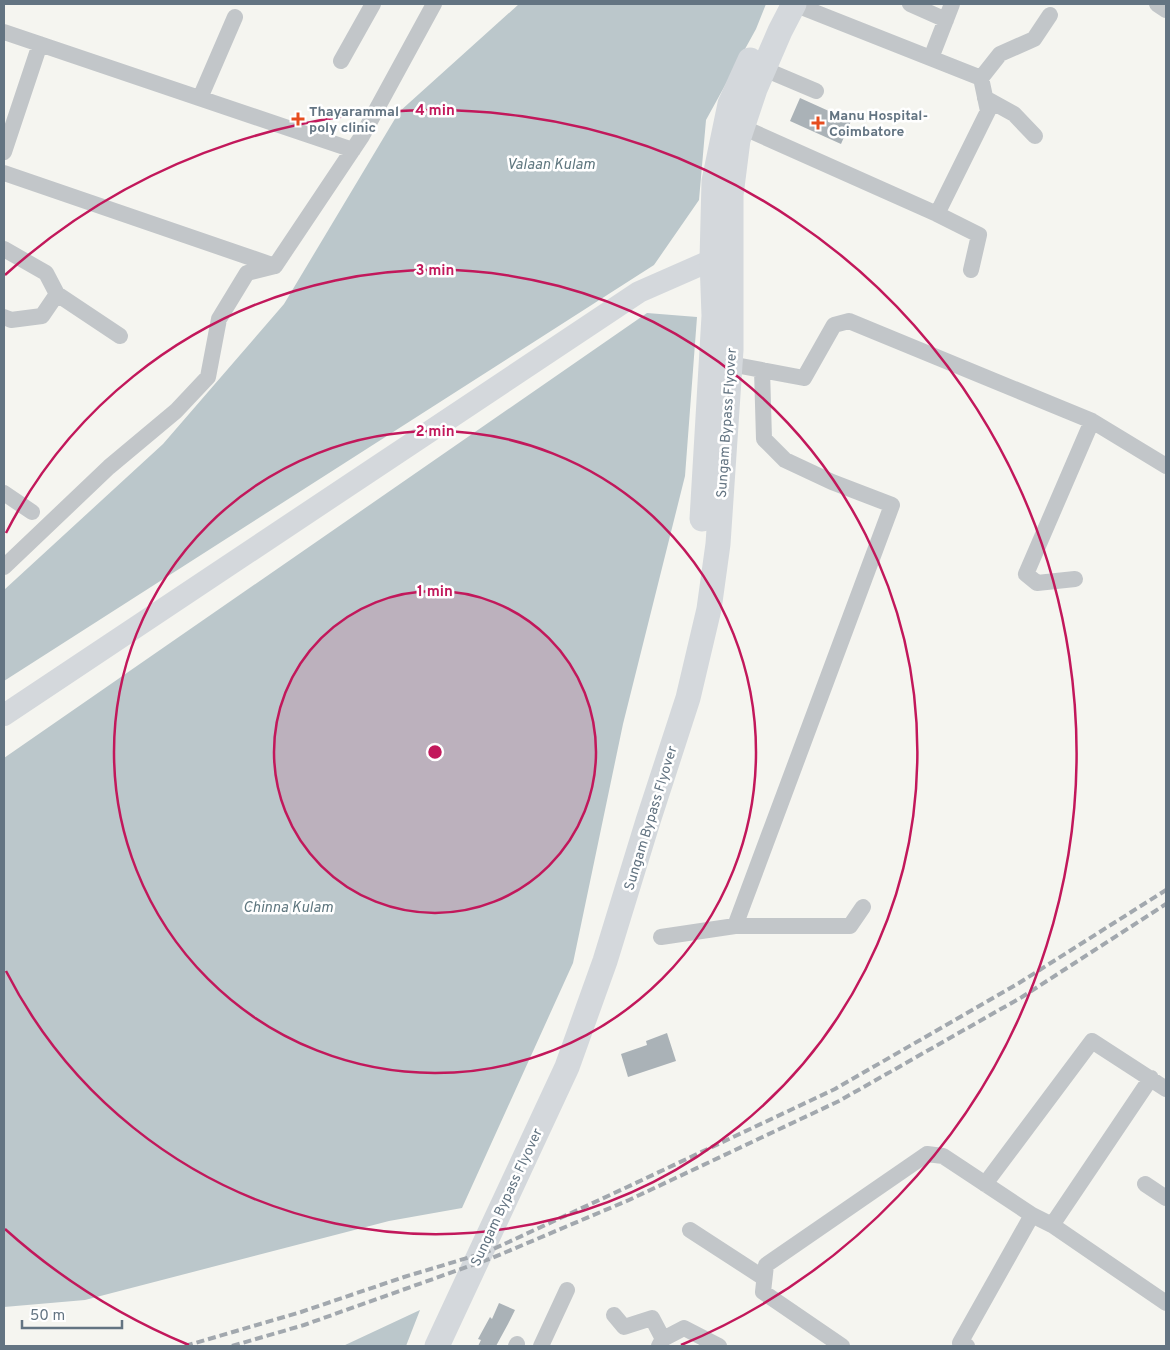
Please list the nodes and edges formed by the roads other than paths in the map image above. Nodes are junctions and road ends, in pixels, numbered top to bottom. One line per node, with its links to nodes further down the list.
1 (373, 4): 15 (street)
2 (434, 4): 23 (street)
3 (777, 4): 28 (main road)
4 (794, 4): 14 (street); 16 (main road)
5 (910, 4): 11 (street)
6 (952, 4): 11 (street)
7 (1157, 4): 8 (street)
8 (1166, 10)
9 (1050, 15): 17 (street)
10 (234, 17): 19 (street)
11 (946, 20): 14 (street)
12 (4, 32): 13 (street)
13 (40, 44): 19 (street); 24 (street)
14 (931, 58): 17 (street)
15 (341, 61)
16 (764, 69): 18 (street); 21 (main road)
17 (981, 78): 20 (street)
18 (816, 91)
19 (200, 98): 23 (street)
20 (985, 98): 22 (street); 26 (street)
21 (742, 127): 26 (street); 28 (main road)
22 (1035, 136)
23 (353, 150): 29 (street)
24 (4, 152)
25 (4, 173): 29 (street)
26 (937, 214): 30 (street)
27 (4, 249): 31 (street)
28 (722, 259): 34 (main road, Sungam Bypass Flyover); 42 (main road, Sungam Bypass Flyover); 43 (street)
29 (275, 266): 40 (street)
30 (971, 270)
31 (57, 294): 32 (street); 33 (street)
32 (4, 317)
33 (120, 336)
34 (730, 364): 35 (street); 42 (main road, Sungam Bypass Flyover)
35 (762, 370): 36 (street); 45 (street)
36 (1092, 421): 37 (street); 41 (street)
37 (1166, 466)
38 (4, 493): 39 (street)
39 (32, 512)
40 (4, 567)
41 (1075, 580)
42 (701, 606): 60 (main road, Sungam Bypass Flyover); 61 (main road, Sungam Bypass Flyover)
43 (4, 715)
44 (863, 907): 45 (street)
45 (735, 926): 46 (street)
46 (662, 937)
47 (1151, 1078): 48 (street); 49 (street); 53 (street)
48 (1166, 1089)
49 (985, 1184): 52 (street); 55 (street)
50 (1145, 1184): 51 (street)
51 (1166, 1198)
52 (1032, 1214): 53 (street); 65 (street)
53 (1052, 1225): 57 (street)
54 (690, 1230): 55 (street)
55 (764, 1278): 64 (street)
56 (567, 1290): 62 (street)
57 (1166, 1303)
58 (614, 1315): 59 (street)
59 (661, 1343): 63 (street)
60 (420, 1346)
61 (437, 1346)
62 (541, 1346)
63 (719, 1346)
64 (842, 1346)
65 (967, 1346)

